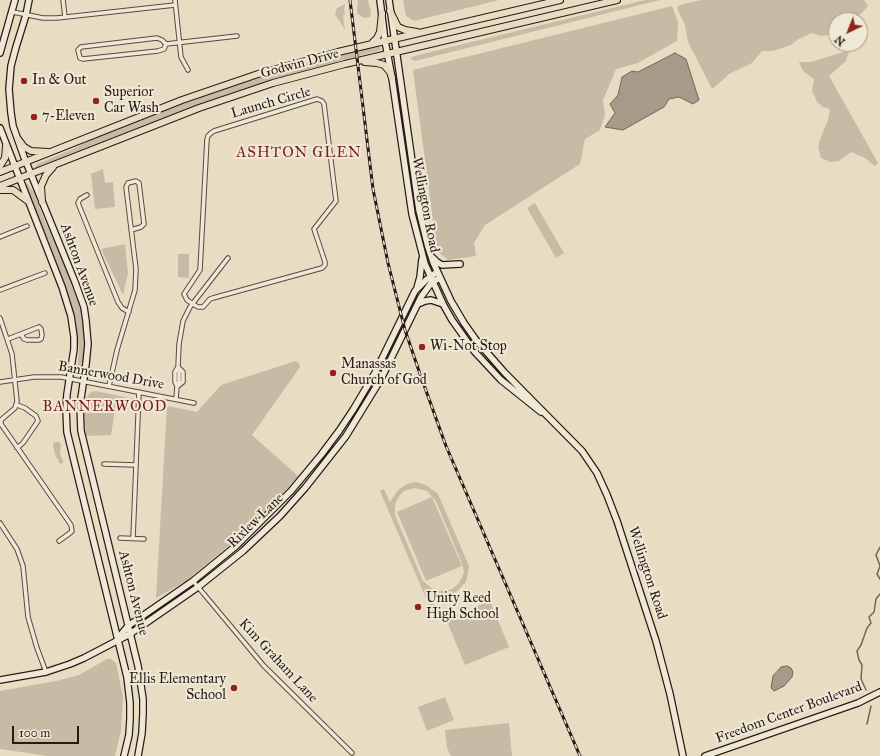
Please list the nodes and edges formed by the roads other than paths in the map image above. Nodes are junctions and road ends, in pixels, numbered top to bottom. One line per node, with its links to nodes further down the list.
1 (15, 0): 11 (main road)
2 (29, 0): 13 (main road, Ashton Avenue)
3 (63, 0): 14 (street)
4 (175, 0): 9 (street)
5 (380, 0): 12 (main road, Wellington Road)
6 (388, 0): 10 (main road, Wellington Road)
7 (560, 0): 15 (main road, Godwin Drive)
8 (617, 0): 22 (main road, Godwin Drive)
9 (175, 5): 14 (street); 18 (street)
10 (390, 11): 15 (main road); 17 (main road, Wellington Road)
11 (13, 12): 13 (street); 23 (main road)
12 (382, 13): 19 (main road, Wellington Road); 21 (main road)
13 (26, 15): 14 (street); 29 (main road, Ashton Avenue)
14 (65, 18)
15 (422, 33): 17 (main road, Godwin Drive)
16 (237, 36): 18 (street)
17 (393, 40): 19 (main road, Godwin Drive); 22 (main road, Wellington Road)
18 (180, 42): 20 (street); 26 (street)
19 (385, 42): 21 (main road, Godwin Drive); 24 (main road, Wellington Road)
20 (166, 44): 20 (street)
21 (371, 45): 31 (main road, Godwin Drive)
22 (396, 52): 24 (main road, Godwin Drive); 48 (main road, Wellington Road)
23 (0, 54)
24 (387, 54): 25 (main road, Godwin Drive); 27 (main road, Wellington Road)
25 (357, 61): 27 (main road); 33 (main road, Godwin Drive)
26 (188, 70)
27 (392, 78): 47 (main road, Wellington Road)
28 (0, 128): 30 (main road, Ashton Avenue)
29 (18, 139): 31 (main road); 32 (main road, Ashton Avenue)
30 (6, 146): 34 (main road); 35 (main road, Ashton Avenue)
31 (51, 152): 32 (main road, Godwin Drive)
32 (26, 162): 35 (main road, Godwin Drive); 37 (main road, Ashton Avenue)
33 (59, 163): 37 (main road, Godwin Drive); 43 (main road)
34 (0, 166)
35 (14, 167): 36 (main road, Godwin Drive); 38 (main road, Ashton Avenue)
36 (0, 172)
37 (31, 174): 38 (main road, Godwin Drive); 43 (main road, Ashton Avenue)
38 (19, 179): 39 (main road, Godwin Drive); 42 (main road, Ashton Avenue)
39 (0, 186)
40 (0, 190): 42 (main road)
41 (87, 195): 59 (street)
42 (28, 201): 64 (main road, Ashton Avenue)
43 (42, 202): 66 (main road, Ashton Avenue)
44 (27, 226): 46 (street)
45 (131, 230): 45 (street); 59 (street)
46 (0, 237)
47 (420, 249): 53 (main road, Wellington Road); 55 (main road)
48 (431, 256): 50 (main road); 52 (main road, Wellington Road)
49 (228, 258): 56 (street)
50 (460, 264)
51 (44, 273): 54 (street)
52 (438, 275): 53 (main road, Rixlew Lane); 74 (main road, Wellington Road)
53 (431, 279): 55 (main road, Rixlew Lane); 57 (main road, Rixlew Lane); 58 (main road, Wellington Road)
54 (0, 290)
55 (415, 291): 83 (main road, Rixlew Lane)
56 (192, 304): 56 (street, Launch Circle); 63 (street)
57 (418, 304): 58 (main road); 84 (main road, Rixlew Lane)
58 (443, 304): 74 (main road, Wellington Road)
59 (129, 312): 68 (street)
60 (0, 318): 62 (street)
61 (21, 334): 61 (street); 62 (street)
62 (8, 339): 65 (street)
63 (178, 367): 69 (street); 69 (street)
64 (69, 378): 65 (street, Bannerwood Drive); 66 (street, Bannerwood Drive); 87 (main road, Ashton Avenue)
65 (15, 379): 67 (street, Bannerwood Drive); 73 (street)
66 (83, 381): 68 (street, Bannerwood Drive); 85 (main road, Ashton Avenue)
67 (0, 382)
68 (109, 386): 70 (street, Bannerwood Drive)
69 (177, 386): 71 (street)
70 (139, 392): 71 (street, Bannerwood Drive); 77 (street)
71 (176, 399): 72 (street, Bannerwood Drive)
72 (194, 402)
73 (17, 405): 75 (street); 75 (street)
74 (548, 417): 94 (main road, Wellington Road)
75 (18, 448): 82 (street)
76 (104, 464): 77 (street)
77 (136, 465): 80 (street)
78 (0, 523): 88 (street)
79 (120, 538): 80 (street)
80 (133, 538): 81 (street)
81 (144, 539)
82 (59, 541)
83 (193, 581): 84 (street, Kim Graham Lane); 85 (main road, Rixlew Lane)
84 (198, 587): 86 (main road, Rixlew Lane); 91 (street, Kim Graham Lane)
85 (128, 626): 86 (main road, Ashton Avenue); 87 (main road, Rixlew Lane)
86 (130, 634): 87 (main road, Rixlew Lane); 93 (main road, Ashton Avenue)
87 (117, 640): 88 (main road, Rixlew Lane); 92 (main road, Ashton Avenue)
88 (46, 672): 89 (main road, Rixlew Lane)
89 (0, 680)
90 (880, 692): 95 (main road, Freedom Center Boulevard)
91 (352, 753)
92 (124, 756)
93 (138, 756)
94 (683, 756)
95 (705, 756)

